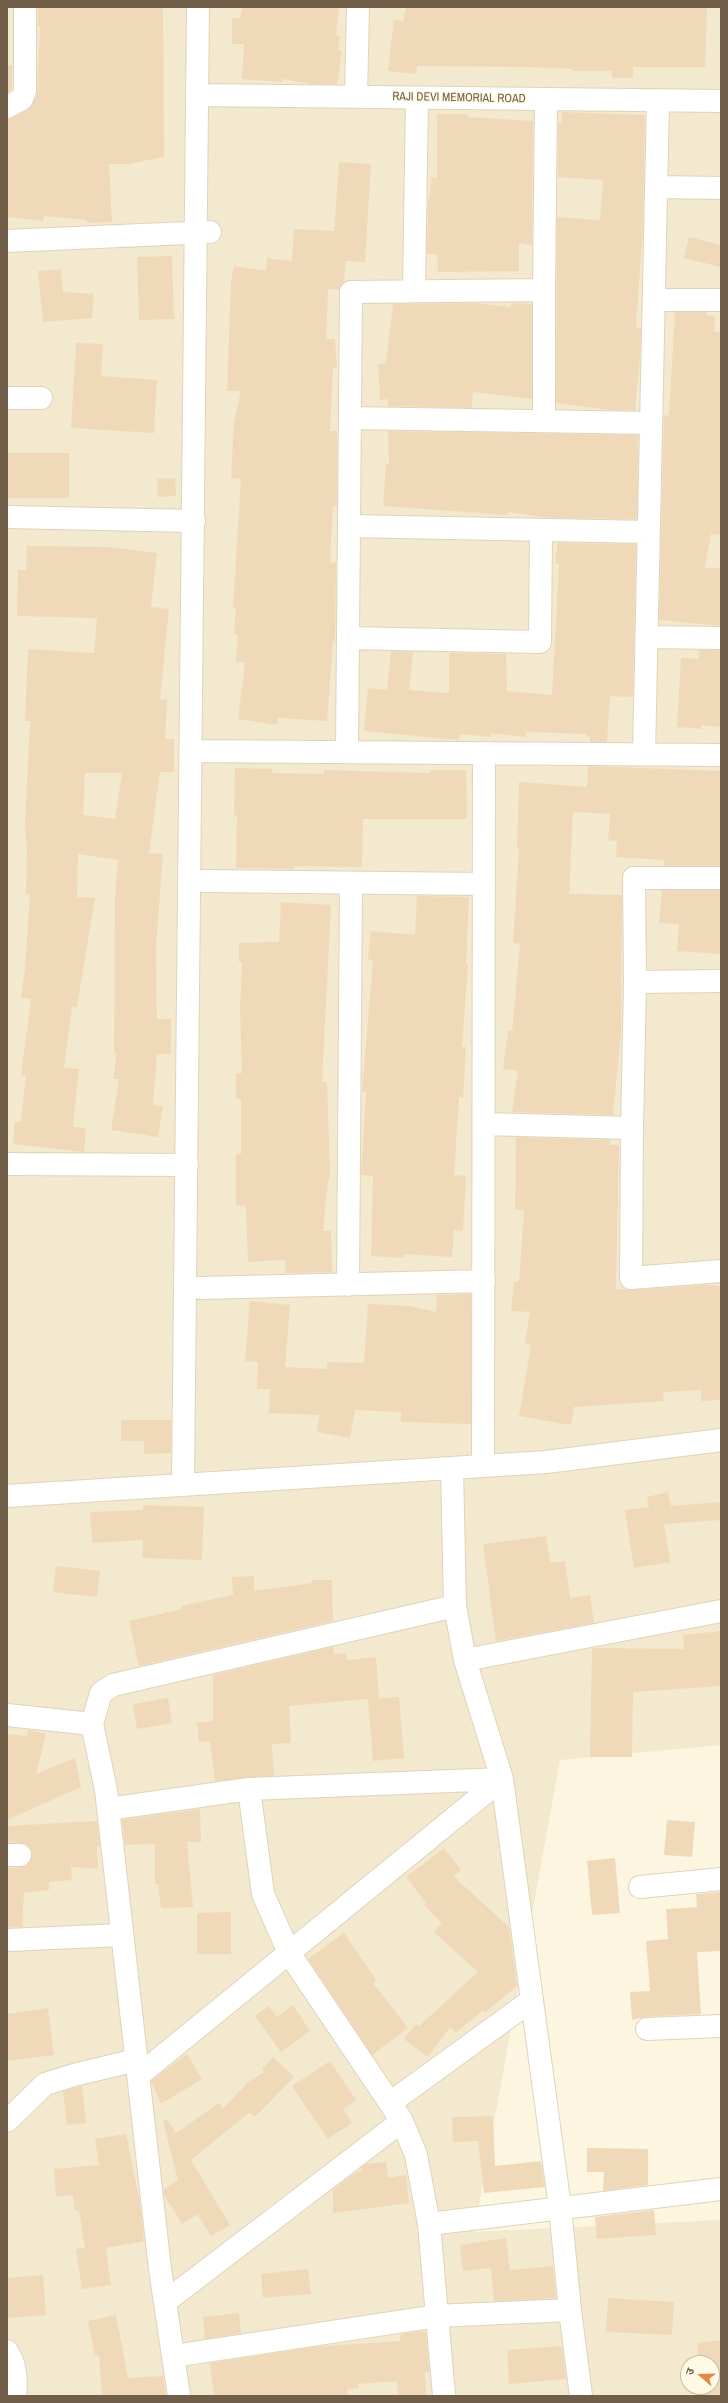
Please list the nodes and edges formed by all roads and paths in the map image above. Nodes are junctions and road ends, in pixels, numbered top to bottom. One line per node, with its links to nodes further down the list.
1 (25, 7): 11 (street)
2 (198, 7): 5 (street)
3 (212, 7): 5 (street)
4 (358, 7): 6 (street)
5 (204, 95): 6 (street, RAJI DEVI MEMORIAL ROAD); 14 (street)
6 (356, 97): 7 (street, RAJI DEVI MEMORIAL ROAD)
7 (417, 98): 8 (street, RAJI DEVI MEMORIAL ROAD); 16 (street)
8 (546, 99): 9 (street, RAJI DEVI MEMORIAL ROAD); 17 (street)
9 (658, 101): 10 (street, RAJI DEVI MEMORIAL ROAD); 12 (street)
10 (721, 101)
11 (7, 107)
12 (656, 187): 13 (street); 18 (street)
13 (721, 188)
14 (203, 232): 15 (street); 26 (street); 33 (street)
15 (7, 241)
16 (414, 290): 17 (street); 22 (street)
17 (544, 290): 23 (street)
18 (654, 300): 19 (street); 24 (street)
19 (721, 300)
20 (7, 398): 21 (street)
21 (41, 398)
22 (350, 418): 23 (street); 27 (street)
23 (544, 421): 24 (street)
24 (651, 423): 29 (street)
25 (7, 516): 26 (street)
26 (194, 521): 33 (street)
27 (349, 526): 28 (street); 31 (street)
28 (541, 530): 29 (street); 31 (street)
29 (649, 532): 30 (street)
30 (647, 637): 32 (street); 36 (street)
31 (348, 638): 34 (street)
32 (721, 638)
33 (199, 750): 34 (street); 39 (street); 47 (street)
34 (347, 751): 35 (street)
35 (484, 753): 36 (street); 41 (street)
36 (644, 754): 37 (street)
37 (721, 755)
38 (721, 878): 43 (street)
39 (204, 881): 40 (street); 51 (street)
40 (351, 883): 41 (street); 50 (street)
41 (484, 884): 44 (street)
42 (721, 981): 43 (street)
43 (635, 982): 45 (street)
44 (484, 1124): 45 (street); 49 (street)
45 (632, 1128): 48 (street)
46 (7, 1164): 47 (street)
47 (187, 1165): 55 (street)
48 (721, 1271)
49 (484, 1282): 50 (street); 53 (street)
50 (348, 1285): 51 (street)
51 (200, 1288): 55 (street)
52 (721, 1440): 53 (street)
53 (483, 1466): 54 (street)
54 (452, 1468): 55 (street); 57 (street)
55 (191, 1484): 56 (street)
56 (7, 1496)
57 (455, 1606): 59 (street); 61 (street)
58 (721, 1611): 59 (street)
59 (465, 1660): 62 (street)
60 (7, 1715): 61 (street)
61 (92, 1724): 64 (street)
62 (502, 1779): 63 (street); 69 (street); 70 (street)
63 (248, 1789): 64 (street); 69 (street)
64 (108, 1809): 67 (street)
65 (721, 1879): 66 (street)
66 (640, 1887)
67 (122, 1935): 68 (street); 73 (street)
68 (7, 1940)
69 (289, 1953): 73 (street); 74 (street)
70 (532, 2000): 74 (street); 77 (street)
71 (721, 2026): 72 (street)
72 (647, 2029)
73 (137, 2068): 75 (street); 79 (street)
74 (396, 2112): 78 (street); 79 (street)
75 (7, 2122)
76 (721, 2189): 77 (street)
77 (560, 2207): 78 (street); 80 (street)
78 (429, 2224): 81 (street)
79 (165, 2302): 83 (street)
80 (570, 2310): 81 (street); 87 (street)
81 (436, 2316): 83 (street); 86 (street)
82 (7, 2351): 84 (street)
83 (173, 2356): 85 (street)
84 (15, 2396)
85 (179, 2396)
86 (444, 2396)
87 (581, 2396)

